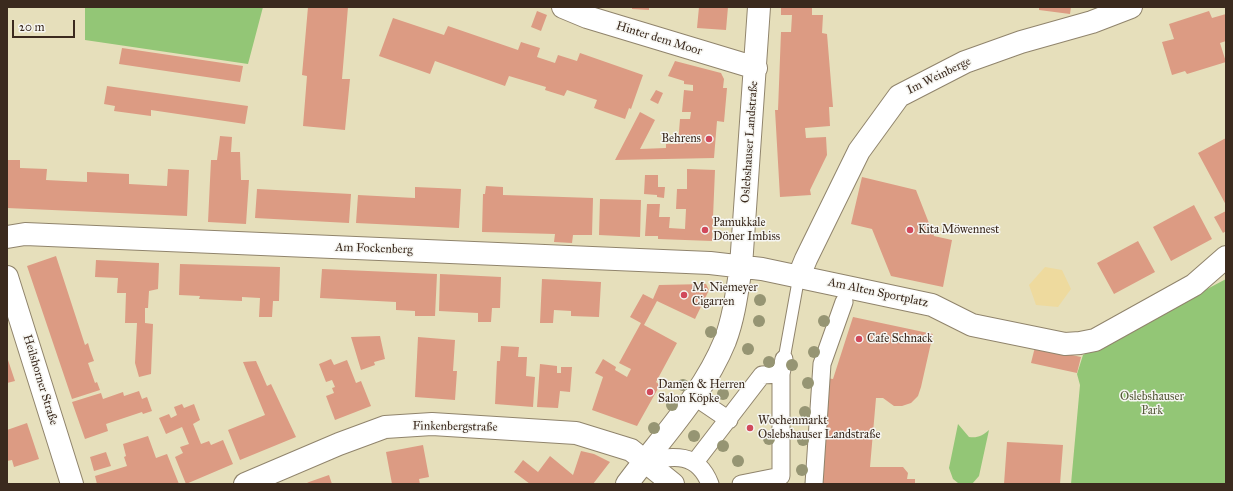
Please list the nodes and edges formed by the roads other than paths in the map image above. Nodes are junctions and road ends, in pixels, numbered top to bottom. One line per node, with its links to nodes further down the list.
1 (563, 7): 4 (street, Hinter dem Moor)
2 (759, 7): 4 (street, Oslebshauser Landstraße)
3 (1131, 7): 8 (street, Im Weinberge)
4 (756, 68): 7 (street, Oslebshauser Landstraße)
5 (7, 237): 7 (street, Am Fockenberg)
6 (1226, 257): 8 (street, Am Alten Sportplatz)
7 (740, 266): 8 (street, Am Alten Sportplatz); 12 (street, Oslebshauser Landstraße)
8 (799, 276): 11 (lane)
9 (7, 277): 16 (street, Heilshorner Straße)
10 (844, 302): 22 (street)
11 (783, 366): 13 (street); 21 (street)
12 (696, 397): 13 (street); 14 (street, Oslebshauser Landstraße)
13 (729, 420): 15 (street)
14 (644, 461): 15 (street); 17 (street, Finkenbergstraße); 18 (street, Oslebshauser Landstraße); 19 (street, Finkenbergstraße)
15 (695, 462): 20 (street)
16 (72, 484)
17 (245, 484)
18 (627, 484)
19 (673, 484)
20 (710, 484)
21 (741, 484)
22 (814, 484)

